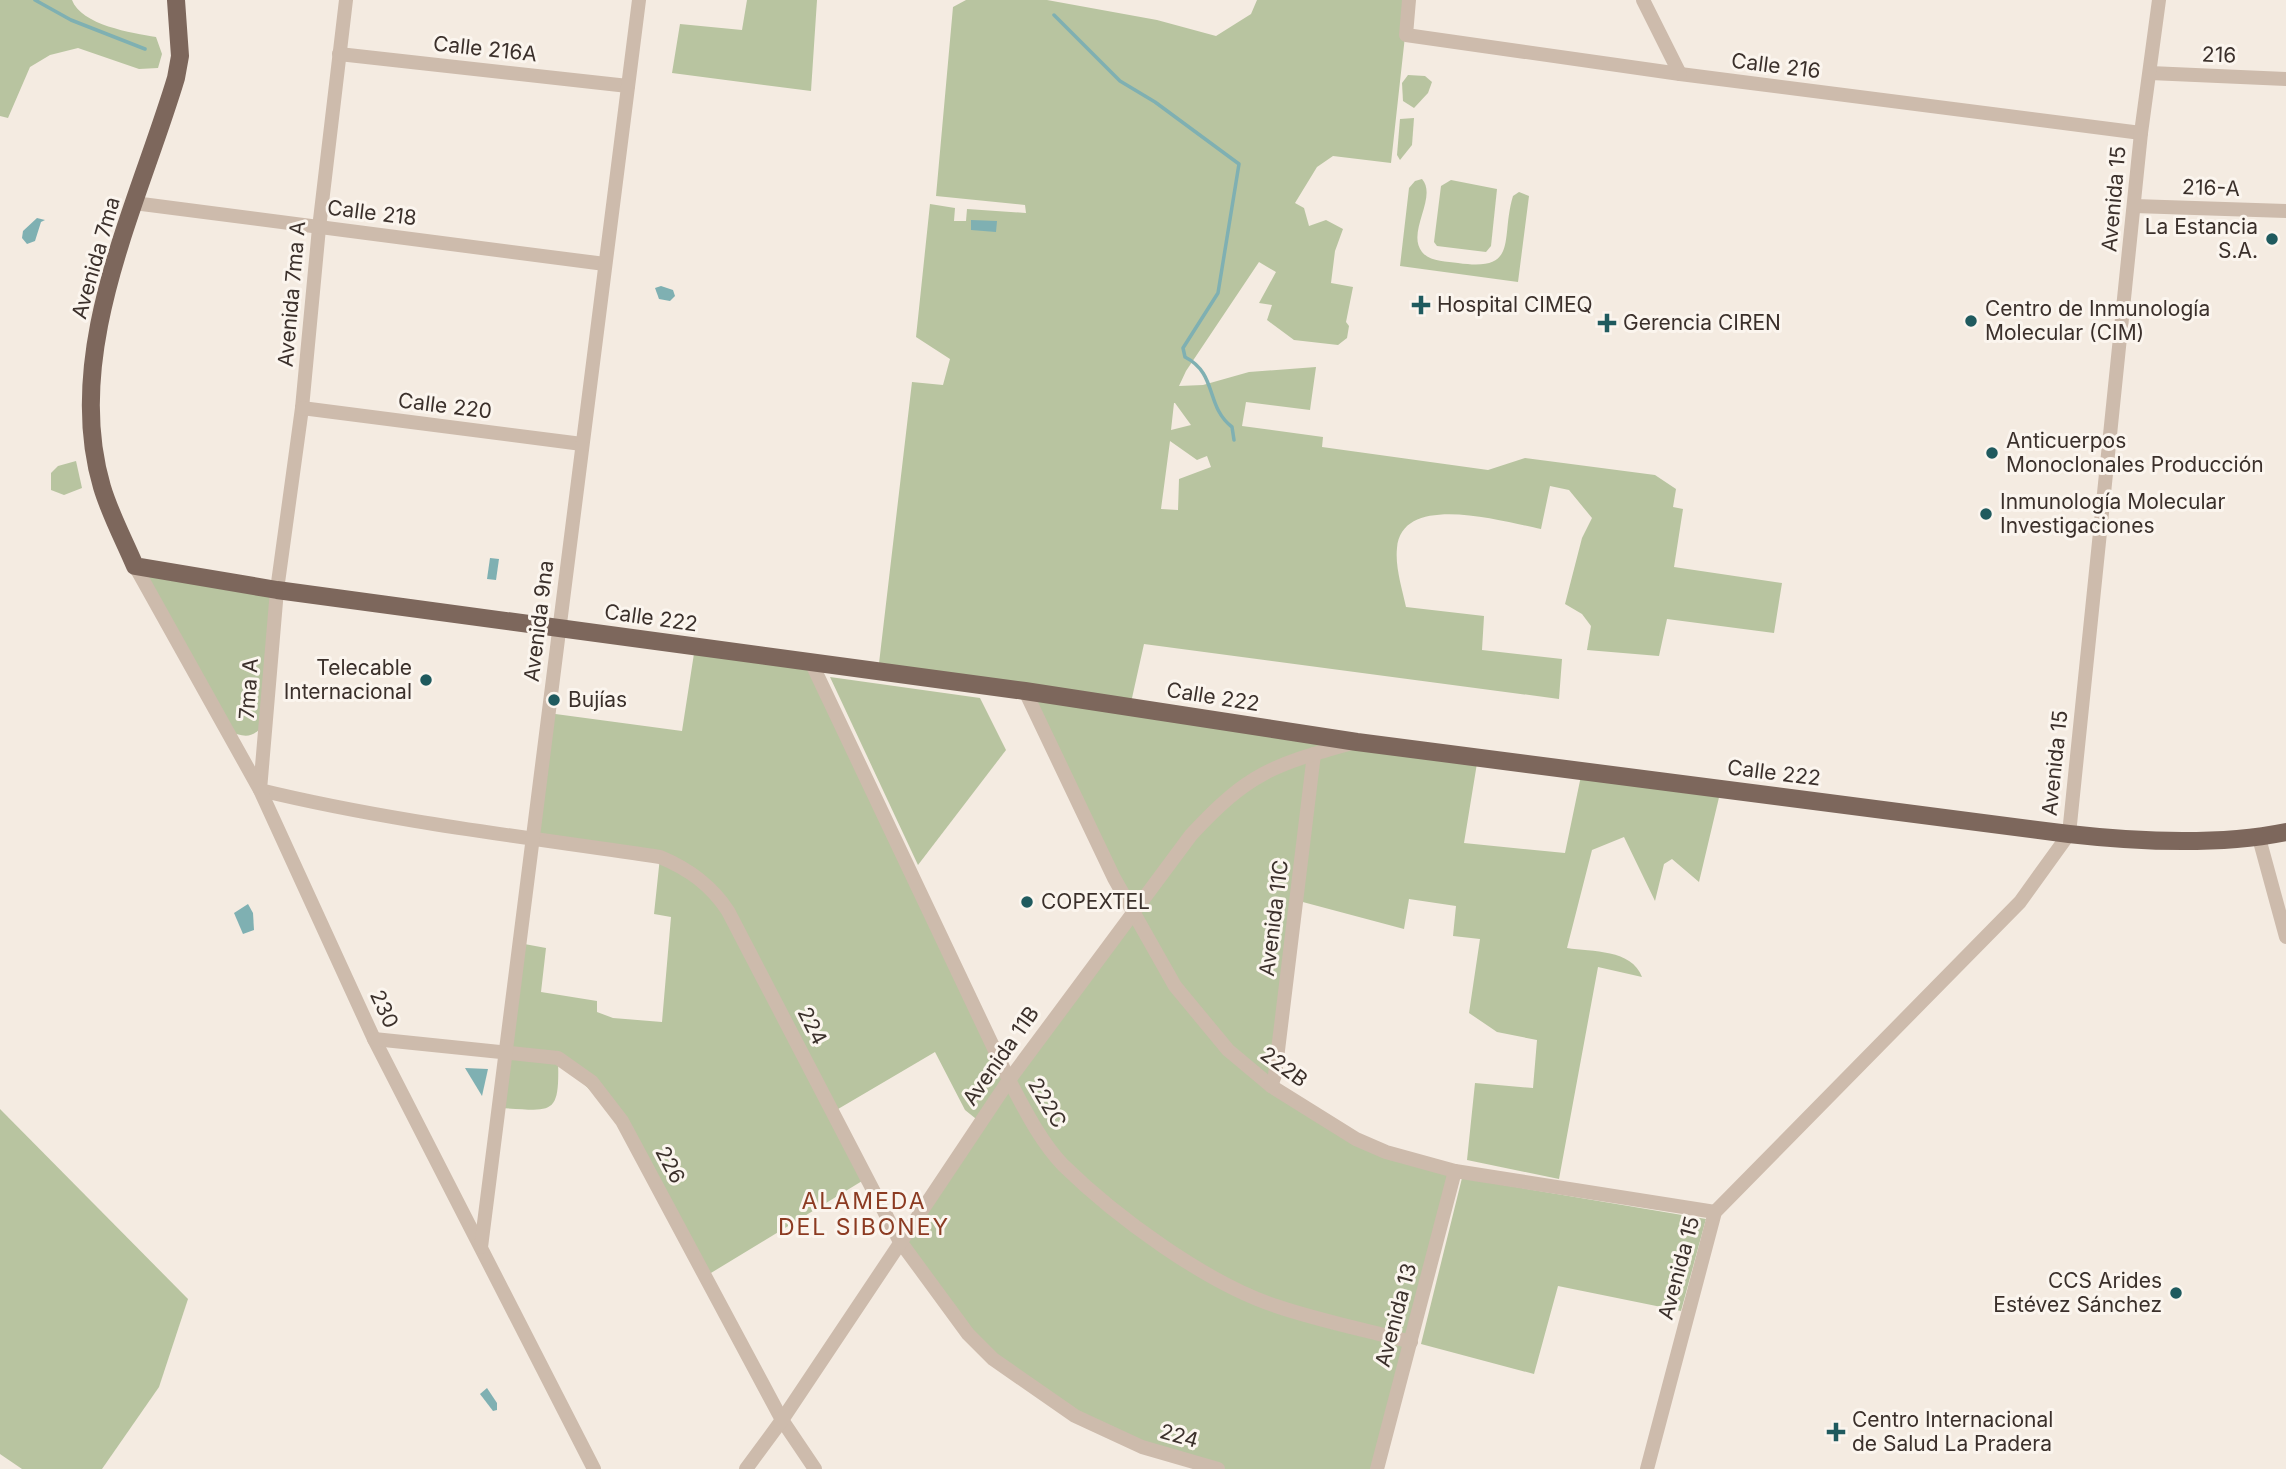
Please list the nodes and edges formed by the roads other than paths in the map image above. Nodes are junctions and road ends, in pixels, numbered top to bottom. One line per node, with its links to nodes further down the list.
1 (346, 0): 7 (street, Avenida 7ma A)
2 (639, 0): 11 (street, Avenida 9na)
3 (1409, 0): 9 (street, Calle 216)
4 (1643, 0): 9 (street)
5 (2159, 0): 8 (street, Avenida 15)
6 (177, 1): 13 (main road, Avenida 7ma)
7 (339, 54): 11 (street, Calle 216A); 16 (street, Avenida 7ma A)
8 (2150, 73): 10 (street, 216); 12 (street, Avenida 15)
9 (1680, 74): 12 (street, Calle 216)
10 (2286, 79)
11 (628, 86): 17 (street, Avenida 9na)
12 (2141, 133): 14 (street, Avenida 15)
13 (134, 203): 16 (street, Calle 218); 20 (main road, Avenida 7ma)
14 (2134, 206): 15 (street, 216-A); 29 (street, Avenida 15)
15 (2286, 211)
16 (319, 228): 17 (street, Calle 218); 18 (street, Avenida 7ma A)
17 (605, 264): 19 (street, Avenida 9na)
18 (302, 408): 19 (street, Calle 220); 21 (street, Avenida 7ma A)
19 (582, 444): 22 (street, Avenida 9na)
20 (135, 566): 21 (main road, Calle 222); 27 (street, 230)
21 (277, 590): 22 (main road, Calle 222); 27 (street, 7ma A)
22 (559, 628): 23 (main road, Calle 222); 31 (street, Avenida 9na)
23 (811, 664): 24 (main road, Calle 222); 36 (street, 222C)
24 (1025, 691): 25 (main road, Calle 222); 32 (street, 222B)
25 (1357, 742): 26 (street, Avenida 11B); 29 (main road, Calle 222)
26 (1314, 754): 32 (street, Avenida 11B); 37 (street, Avenida 11C)
27 (260, 790): 31 (street, 224); 34 (street, 230)
28 (2286, 832): 30 (main road, Calle 222)
29 (2069, 834): 30 (main road, Calle 222); 39 (street, Avenida 15)
30 (2259, 838): 33 (street)
31 (533, 839): 35 (street, Avenida 9na); 40 (street, 224)
32 (1133, 909): 36 (street, Avenida 11B); 37 (street, 222B)
33 (2286, 937)
34 (374, 1039): 35 (street, 226); 41 (street, 230)
35 (506, 1051): 41 (street, Avenida 9na); 43 (street, 226)
36 (1009, 1080): 40 (street, Avenida 11B); 42 (street, 222C)
37 (1271, 1086): 38 (street, 222B)
38 (1455, 1171): 39 (street, 222B); 42 (street, Avenida 13)
39 (1715, 1212): 49 (street, Avenida 15)
40 (899, 1240): 43 (street, Avenida 11B); 47 (street, 224)
41 (481, 1247): 44 (street, 230)
42 (1411, 1342): 48 (street, Avenida 13)
43 (782, 1420): 45 (street, Avenida 11B); 46 (street, 226)
44 (594, 1469)
45 (746, 1469)
46 (815, 1469)
47 (1218, 1469)
48 (1377, 1469)
49 (1647, 1469)

